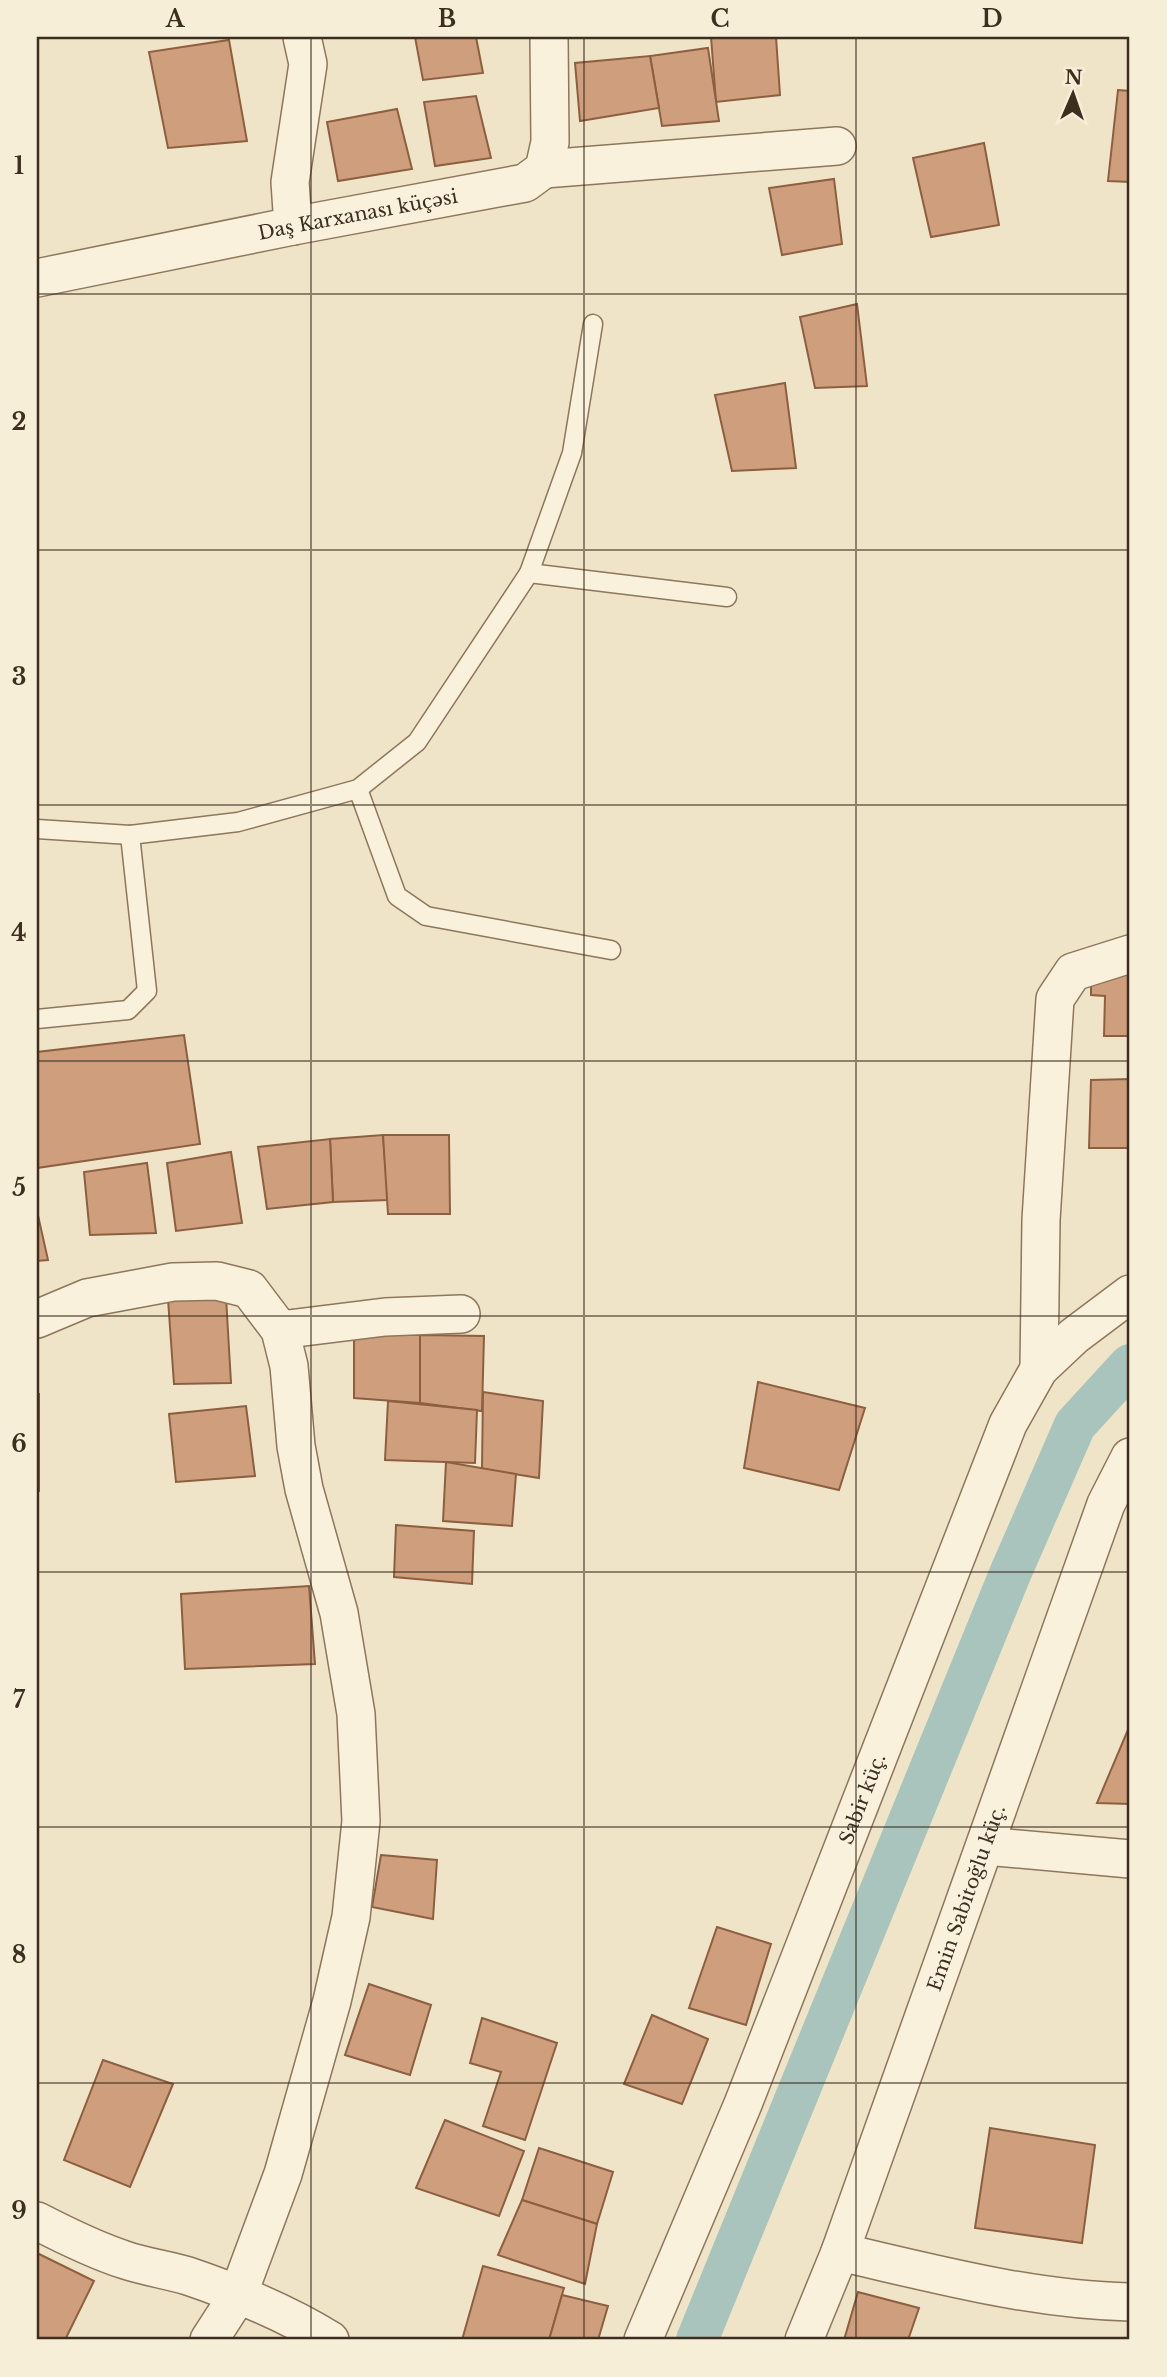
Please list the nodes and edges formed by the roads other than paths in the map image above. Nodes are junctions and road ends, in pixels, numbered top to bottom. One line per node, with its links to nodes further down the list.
1 (302, 37): 5 (street)
2 (549, 37): 4 (street)
3 (837, 146): 4 (street)
4 (544, 169): 5 (street, Daş Karxanası küçəsi)
5 (293, 226): 6 (street, Daş Karxanası küçəsi)
6 (37, 278)
7 (593, 324): 8 (lane)
8 (529, 573): 9 (lane); 10 (lane)
9 (727, 597)
10 (358, 789): 12 (lane); 13 (lane)
11 (37, 829): 12 (lane)
12 (130, 835): 15 (lane)
13 (611, 950)
14 (1130, 954): 20 (street)
15 (37, 1019)
16 (1130, 1294): 20 (street, Sabir küç.)
17 (461, 1314): 19 (street)
18 (37, 1319): 19 (street)
19 (280, 1330): 26 (street)
20 (1039, 1370): 30 (street, Sabir küç.)
21 (1130, 1457): 22 (street, Emin Sabitoğlu küç.)
22 (985, 1846): 23 (street); 25 (street, Emin Sabitoğlu küç.)
23 (1130, 1859)
24 (37, 2221): 26 (street)
25 (840, 2252): 27 (street); 31 (street, Emin Sabitoğlu küç.)
26 (238, 2295): 28 (street); 29 (street)
27 (1130, 2302)
28 (209, 2340)
29 (330, 2340)
30 (643, 2340)
31 (804, 2340)

